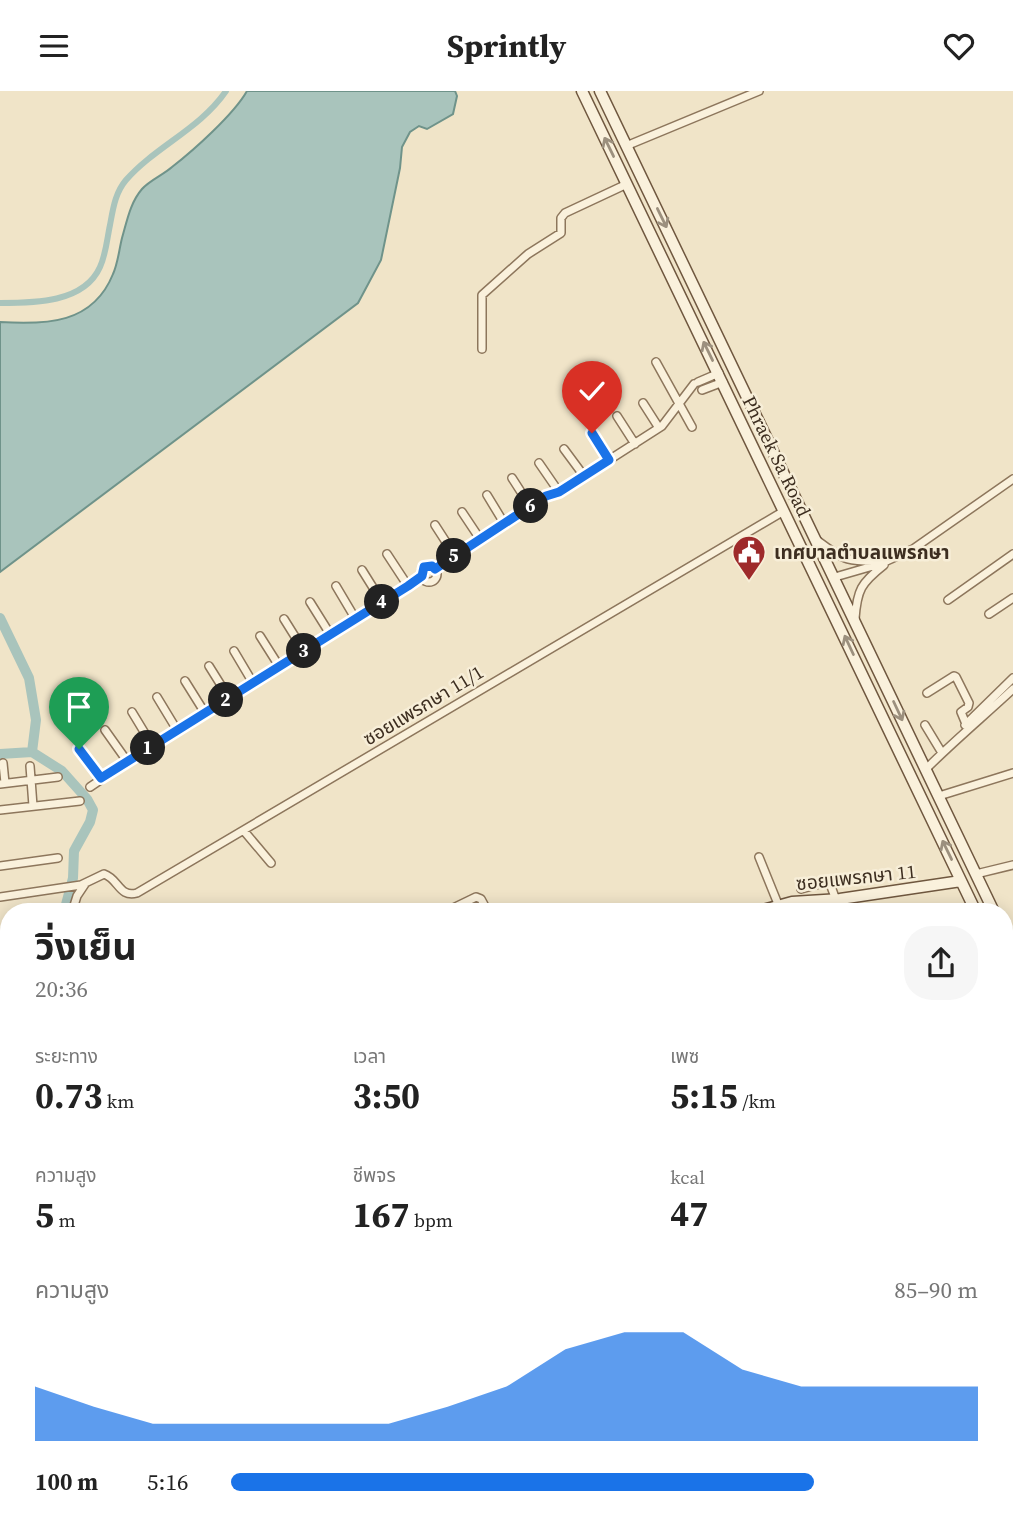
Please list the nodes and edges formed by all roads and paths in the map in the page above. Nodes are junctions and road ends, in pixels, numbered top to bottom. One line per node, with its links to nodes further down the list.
1 (582, 91): 5 (main road, Phraek Sa Road, one-way to 1)
2 (600, 91): 4 (main road, Phraek Sa Road)
3 (759, 91): 4 (street)
4 (626, 146): 6 (main road, Phraek Sa Road, one-way to 6)
5 (627, 184): 7 (main road, Phraek Sa Road); 8 (street)
6 (676, 246): 7 (main road); 32 (main road, Phraek Sa Road)
7 (661, 254): 10 (main road, Phraek Sa Road, one-way to 7)
8 (482, 349)
9 (656, 362): 12 (street)
10 (721, 377): 12 (street); 27 (main road, Phraek Sa Road)
11 (643, 403): 15 (street)
12 (680, 403): 14 (street); 15 (street)
13 (617, 416): 17 (street)
14 (692, 427)
15 (659, 428): 17 (street)
16 (592, 433): 19 (street)
17 (635, 444): 19 (street)
18 (564, 449): 21 (street)
19 (609, 460): 21 (street)
20 (539, 463): 24 (street)
21 (584, 476): 24 (street)
22 (513, 478): 26 (street)
23 (1013, 479): 36 (street)
24 (559, 492): 26 (street)
25 (487, 495): 29 (street)
26 (530, 506): 29 (street)
27 (784, 511): 86 (street, ซอยแพรกษา 11/1); 93 (main road, Phraek Sa Road, one-way to 27)
28 (462, 512): 31 (street)
29 (504, 523): 31 (street)
30 (435, 526): 35 (street)
31 (480, 539): 35 (street)
32 (818, 541): 36 (street); 38 (main road, Phraek Sa Road)
33 (387, 554): 40 (street)
34 (1013, 554): 42 (street)
35 (454, 556): 40 (street)
36 (890, 560): 38 (street); 48 (street)
37 (362, 570): 44 (street)
38 (835, 577): 48 (main road, Phraek Sa Road)
39 (336, 586): 46 (street)
40 (408, 586): 44 (street)
41 (1013, 598): 45 (street)
42 (948, 600)
43 (310, 602): 49 (street)
44 (382, 602): 46 (street)
45 (989, 614)
46 (355, 618): 49 (street)
47 (284, 619): 52 (street)
48 (855, 619): 75 (main road, Phraek Sa Road, one-way to 75)
49 (330, 634): 52 (street)
50 (260, 636): 54 (street)
51 (234, 651): 57 (street)
52 (304, 651): 54 (street)
53 (209, 666): 61 (street)
54 (279, 666): 57 (street)
55 (1013, 678): 64 (street)
56 (185, 681): 63 (street)
57 (253, 683): 61 (street)
58 (1013, 689): 68 (street)
59 (927, 693): 64 (street)
60 (157, 697): 67 (street)
61 (229, 698): 63 (street)
62 (132, 712): 69 (street)
63 (205, 713): 67 (street)
64 (966, 724): 68 (street)
65 (925, 725): 71 (street)
66 (105, 730): 72 (street)
67 (177, 730): 69 (street)
68 (958, 737): 71 (street)
69 (152, 745): 72 (street)
70 (79, 749): 78 (street)
71 (942, 753): 75 (street)
72 (127, 761): 78 (street)
73 (3, 763): 80 (street)
74 (30, 766): 79 (street)
75 (926, 769): 82 (main road, Phraek Sa Road)
76 (1013, 773): 82 (street)
77 (58, 776): 79 (street)
78 (101, 778): 81 (street)
79 (30, 779): 80 (street); 84 (street)
80 (2, 783)
81 (90, 787)
82 (939, 796): 92 (main road, Phraek Sa Road)
83 (80, 801): 84 (street)
84 (33, 806): 85 (street)
85 (0, 810)
86 (244, 831): 89 (street); 94 (street, ซอยแพรกษา 11/1)
87 (759, 857): 101 (street)
88 (58, 858): 91 (street)
89 (271, 863)
90 (1013, 865): 92 (street)
91 (0, 866)
92 (976, 874): 105 (main road, Phraek Sa Road)
93 (961, 881): 97 (main road, ซอยแพรกษา 11); 104 (main road, Phraek Sa Road)
94 (83, 884): 96 (street); 98 (street)
95 (801, 889): 97 (street)
96 (0, 897)
97 (838, 900): 102 (main road, ซอยแพรกษา 11); 103 (street)
98 (74, 903)
99 (465, 903): 100 (street)
100 (482, 903)
101 (779, 903)
102 (794, 903)
103 (839, 903)
104 (972, 903)
105 (990, 903)

